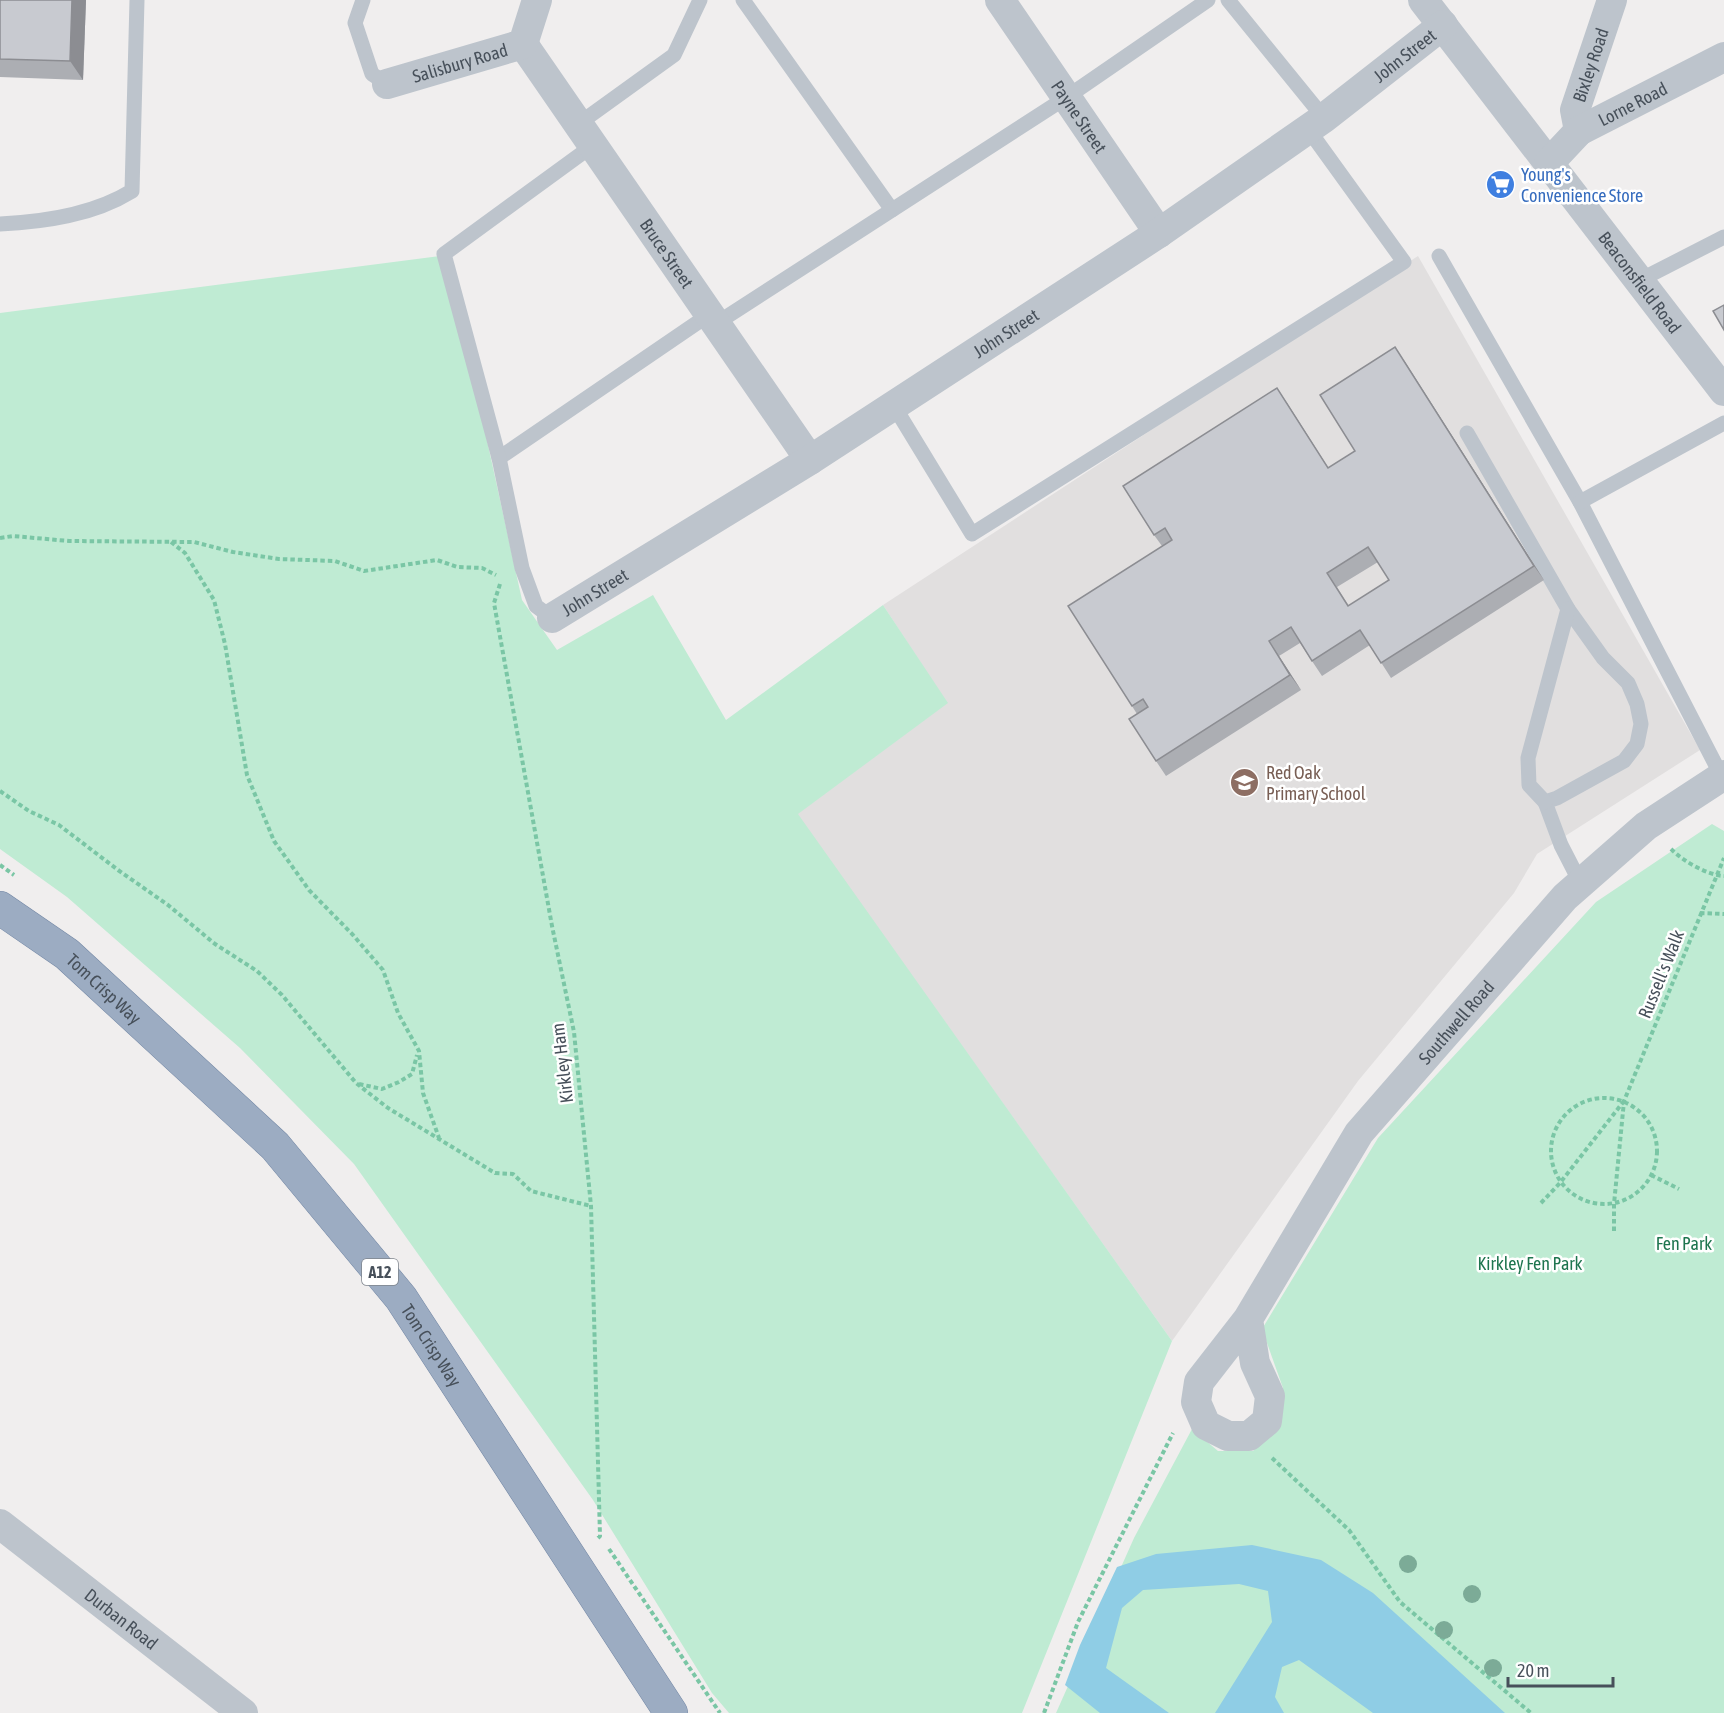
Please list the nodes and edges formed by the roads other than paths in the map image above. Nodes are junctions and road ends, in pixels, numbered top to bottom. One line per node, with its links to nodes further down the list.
1 (137, 0): 21 (lane)
2 (363, 0): 14 (lane)
3 (537, 0): 12 (street, Salisbury Road)
4 (700, 0): 18 (lane)
5 (743, 0): 20 (lane)
6 (1000, 0): 15 (street, Payne Street)
7 (1208, 0): 15 (lane)
8 (1228, 0): 16 (lane)
9 (1423, 0): 11 (street, Beaconsfield Road)
10 (1612, 0): 17 (street, Bixley Road)
11 (1443, 25): 16 (street, John Street); 19 (street, Beaconsfield Road)
12 (523, 44): 14 (street, Salisbury Road); 18 (street, Bruce Street)
13 (1724, 57): 17 (street, Lorne Road)
14 (387, 84)
15 (1066, 97): 20 (lane); 22 (street, Payne Street)
16 (1316, 123): 22 (street, John Street); 28 (lane)
17 (1580, 131): 19 (street, Lorne Road)
18 (584, 136): 26 (street, Bruce Street); 31 (lane)
19 (1549, 163): 25 (street, Beaconsfield Road)
20 (892, 210): 26 (lane)
21 (0, 224)
22 (1159, 233): 28 (street, John Street)
23 (1724, 237): 25 (lane)
24 (1439, 256): 33 (lane)
25 (1640, 280): 27 (street, Beaconsfield Road)
26 (713, 318): 31 (lane); 32 (street, Bruce Street)
27 (1724, 391)
28 (894, 406): 32 (street, John Street)
29 (1724, 423): 33 (lane)
30 (1467, 433): 34 (lane)
31 (499, 458): 35 (lane)
32 (810, 460): 35 (street, John Street)
33 (1580, 502): 36 (lane)
34 (1568, 609): 37 (lane); 37 (lane)
35 (552, 618)
36 (1723, 776): 38 (street, Southwell Road)
37 (1545, 802): 38 (lane)
38 (1581, 884): 40 (street, Southwell Road)
39 (0, 908): 43 (highway, Tom Crisp Way / A12)
40 (1248, 1319): 40 (street, Southwell Road)
41 (0, 1524): 42 (street, Durban Road)
42 (243, 1713)
43 (671, 1713)

